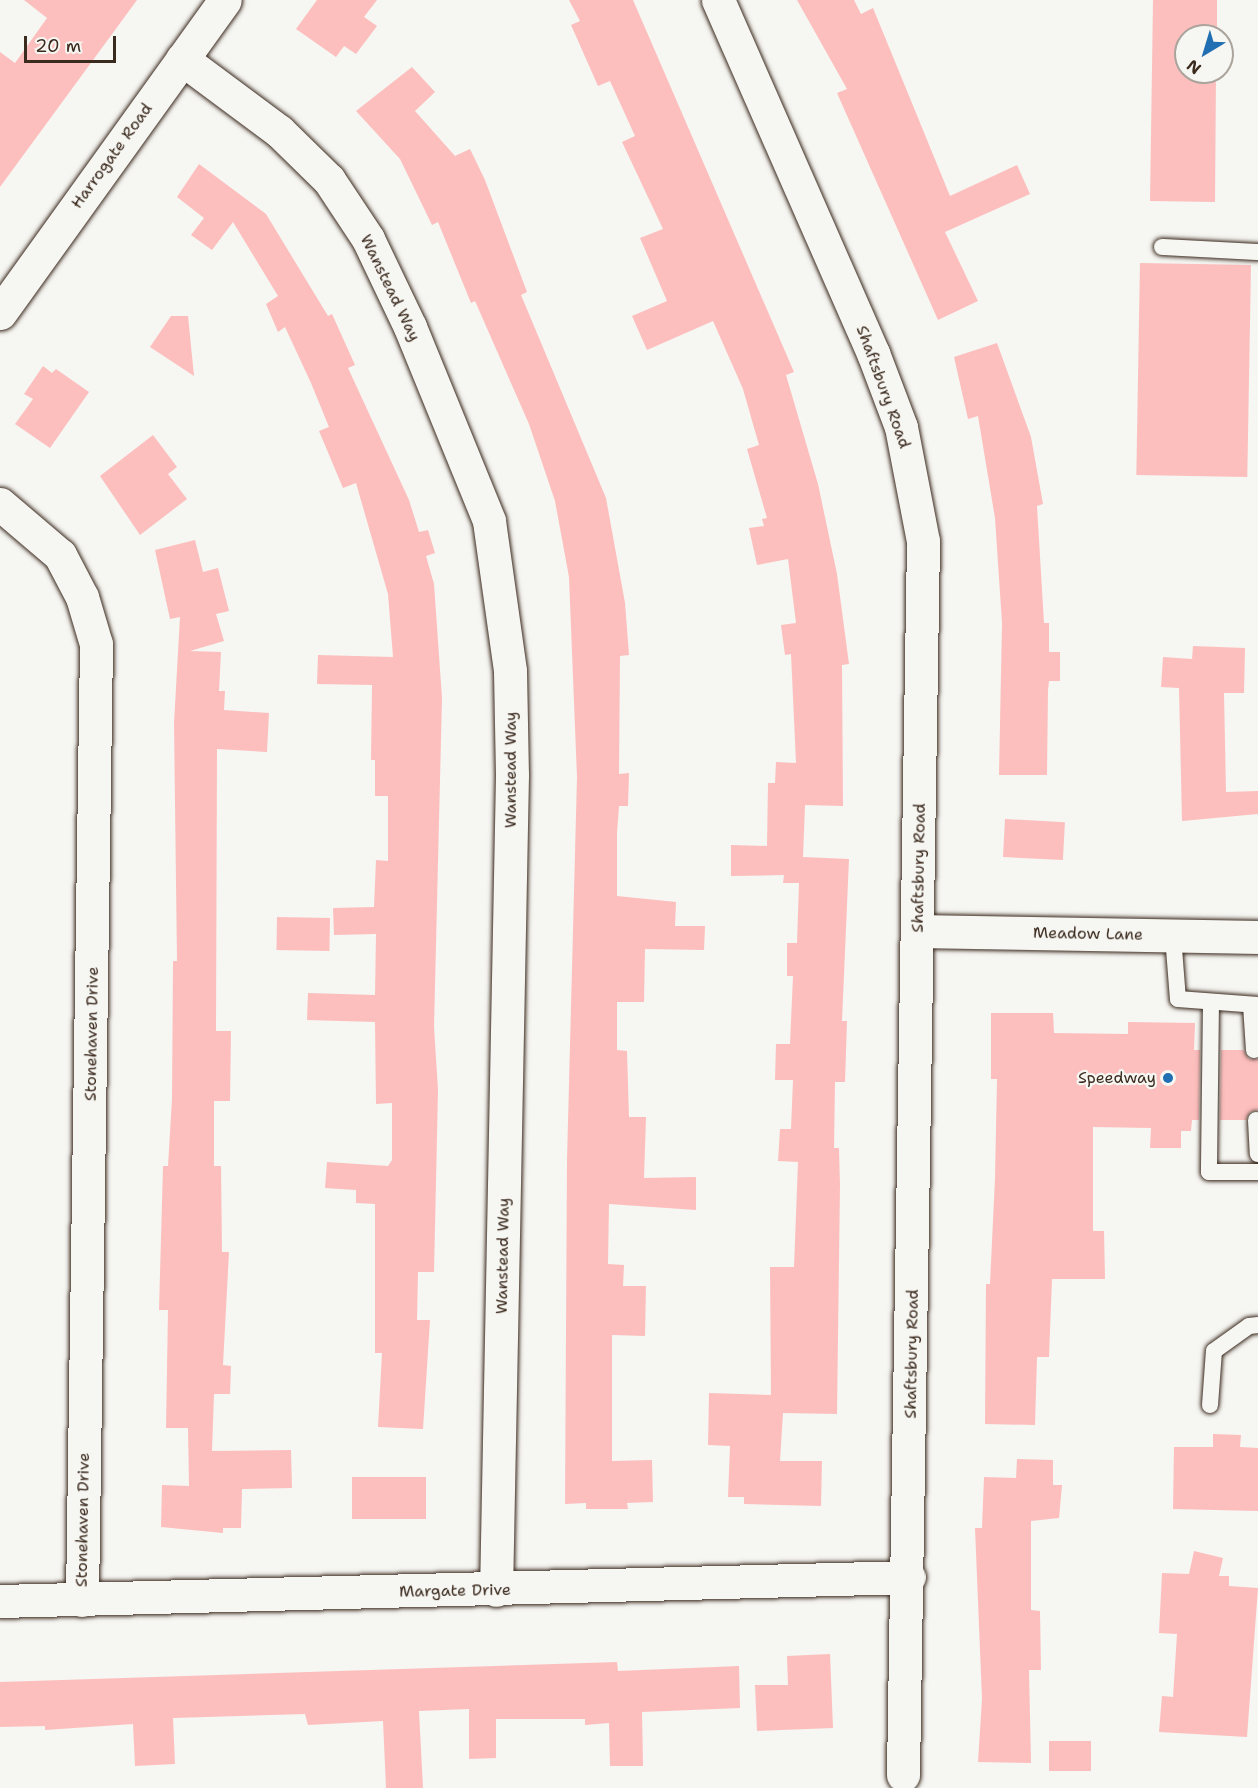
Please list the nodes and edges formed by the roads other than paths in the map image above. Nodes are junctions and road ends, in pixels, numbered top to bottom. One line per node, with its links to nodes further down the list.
1 (225, 0): 3 (street, Harrogate Road)
2 (718, 0): 8 (street, Shaftsbury Road)
3 (182, 59): 6 (street, Harrogate Road); 20 (street, Wanstead Way)
4 (1162, 247): 5 (lane)
5 (1258, 252)
6 (0, 313)
7 (0, 504): 21 (street, Stonehaven Drive)
8 (919, 931): 9 (street, Meadow Lane); 19 (street, Shaftsbury Road)
9 (1173, 936): 10 (street, Meadow Lane); 11 (lane)
10 (1258, 937)
11 (1211, 1002): 12 (lane); 16 (lane)
12 (1254, 1005): 13 (lane)
13 (1254, 1050)
14 (1256, 1120): 15 (lane)
15 (1258, 1154)
16 (1258, 1172)
17 (1258, 1325): 18 (lane)
18 (1210, 1405)
19 (909, 1577): 20 (street, Margate Drive); 23 (street, Shaftsbury Road)
20 (496, 1590): 21 (street, Margate Drive)
21 (82, 1600): 22 (street, Margate Drive)
22 (0, 1601)
23 (903, 1775)

